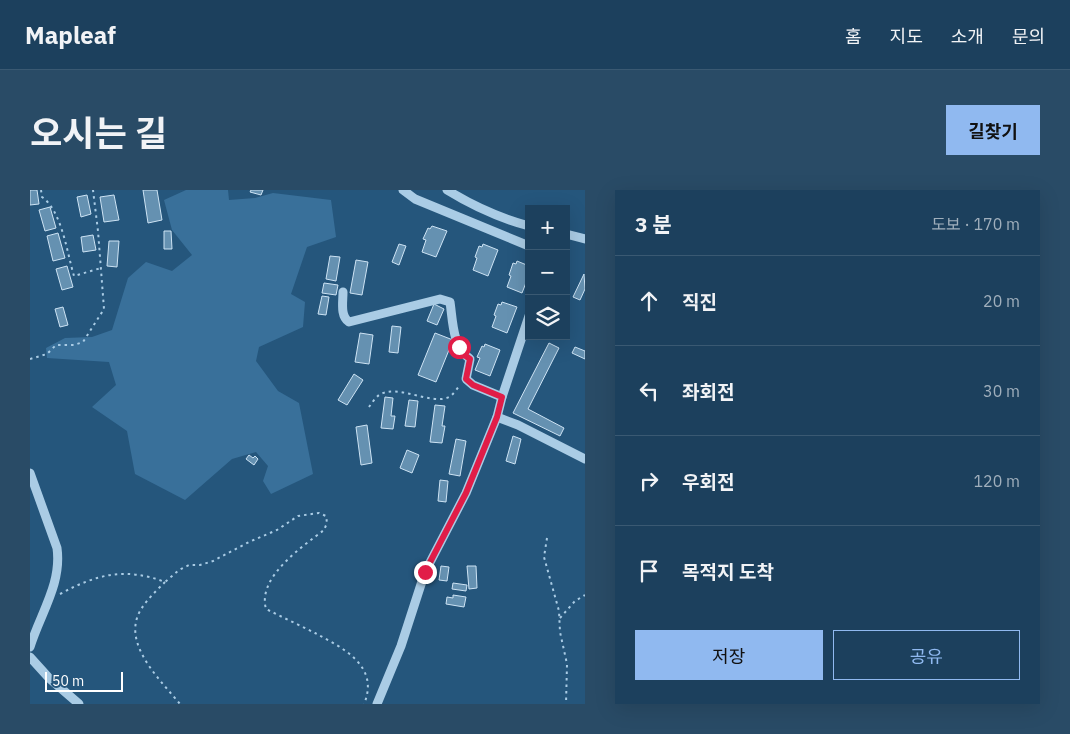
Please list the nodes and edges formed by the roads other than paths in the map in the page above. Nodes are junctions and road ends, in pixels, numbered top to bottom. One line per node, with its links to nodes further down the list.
1 (403, 190): 6 (street)
2 (447, 190): 3 (street)
3 (525, 225)
4 (570, 235): 5 (street)
5 (585, 239)
6 (525, 244)
7 (343, 292): 9 (street)
8 (525, 328): 9 (street)
9 (502, 397): 10 (street)
10 (497, 417): 11 (street); 16 (street)
11 (585, 459)
12 (30, 472): 13 (street)
13 (30, 648)
14 (30, 657): 15 (street)
15 (78, 704)
16 (377, 704)

